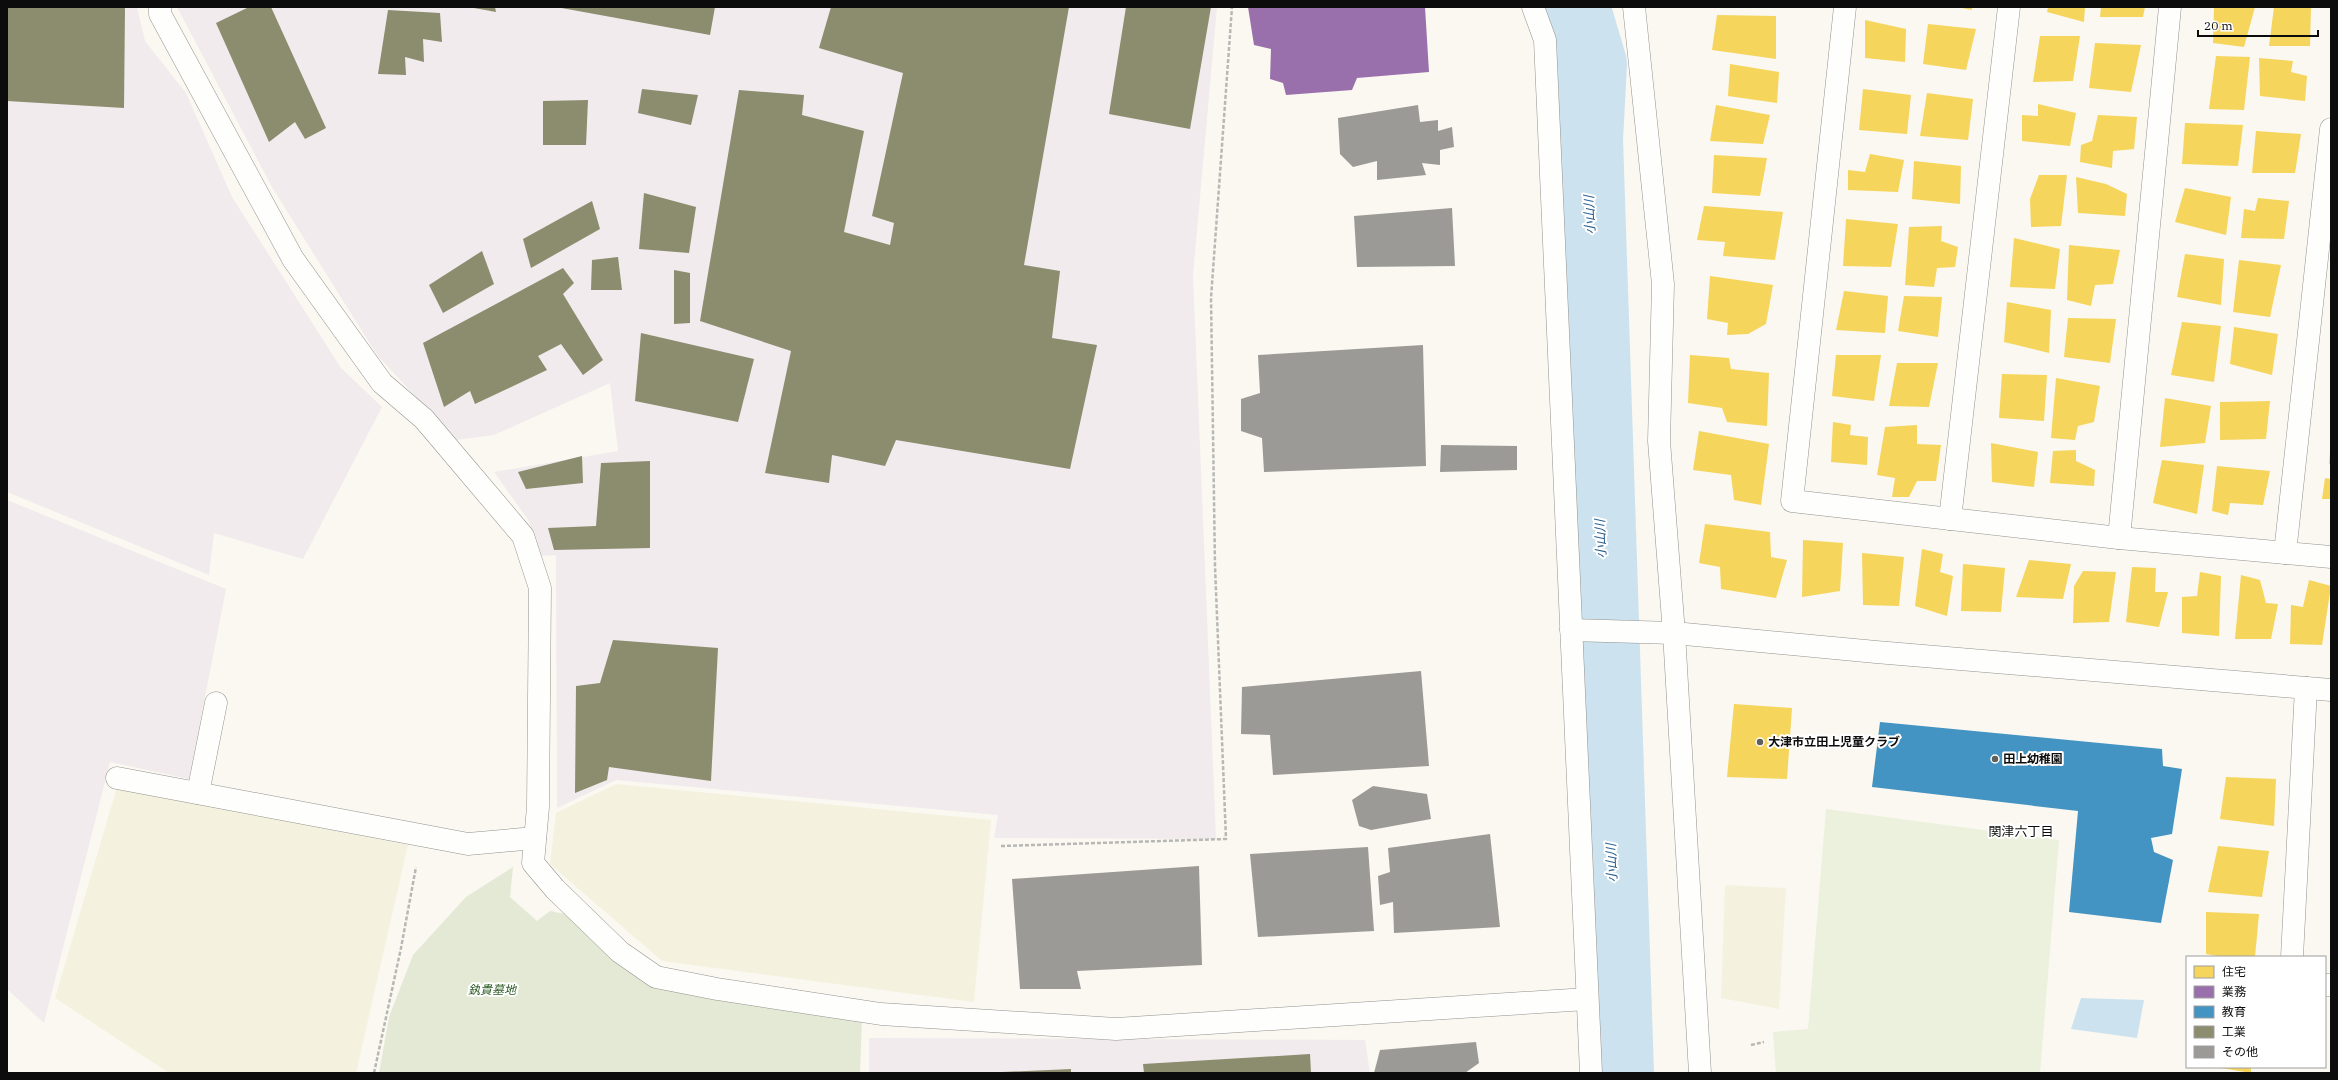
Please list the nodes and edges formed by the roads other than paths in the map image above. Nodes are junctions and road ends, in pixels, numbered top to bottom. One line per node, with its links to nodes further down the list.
1 (160, 7): 19 (street)
2 (1533, 7): 12 (street)
3 (1634, 7): 13 (street)
4 (1845, 7): 8 (street)
5 (2009, 7): 8 (street)
6 (2170, 7): 9 (street)
7 (2331, 129): 10 (street)
8 (1950, 519): 9 (street)
9 (2118, 538): 10 (street)
10 (2285, 553): 11 (street)
11 (2331, 557)
12 (1571, 630): 13 (street); 21 (street)
13 (1674, 633): 14 (street); 23 (street)
14 (2306, 688): 15 (street); 20 (street)
15 (2331, 690)
16 (216, 703): 18 (street)
17 (117, 778): 18 (street)
18 (198, 794): 19 (street)
19 (535, 838): 21 (street)
20 (2292, 956)
21 (1587, 999): 22 (street)
22 (1591, 1073)
23 (1700, 1073)

